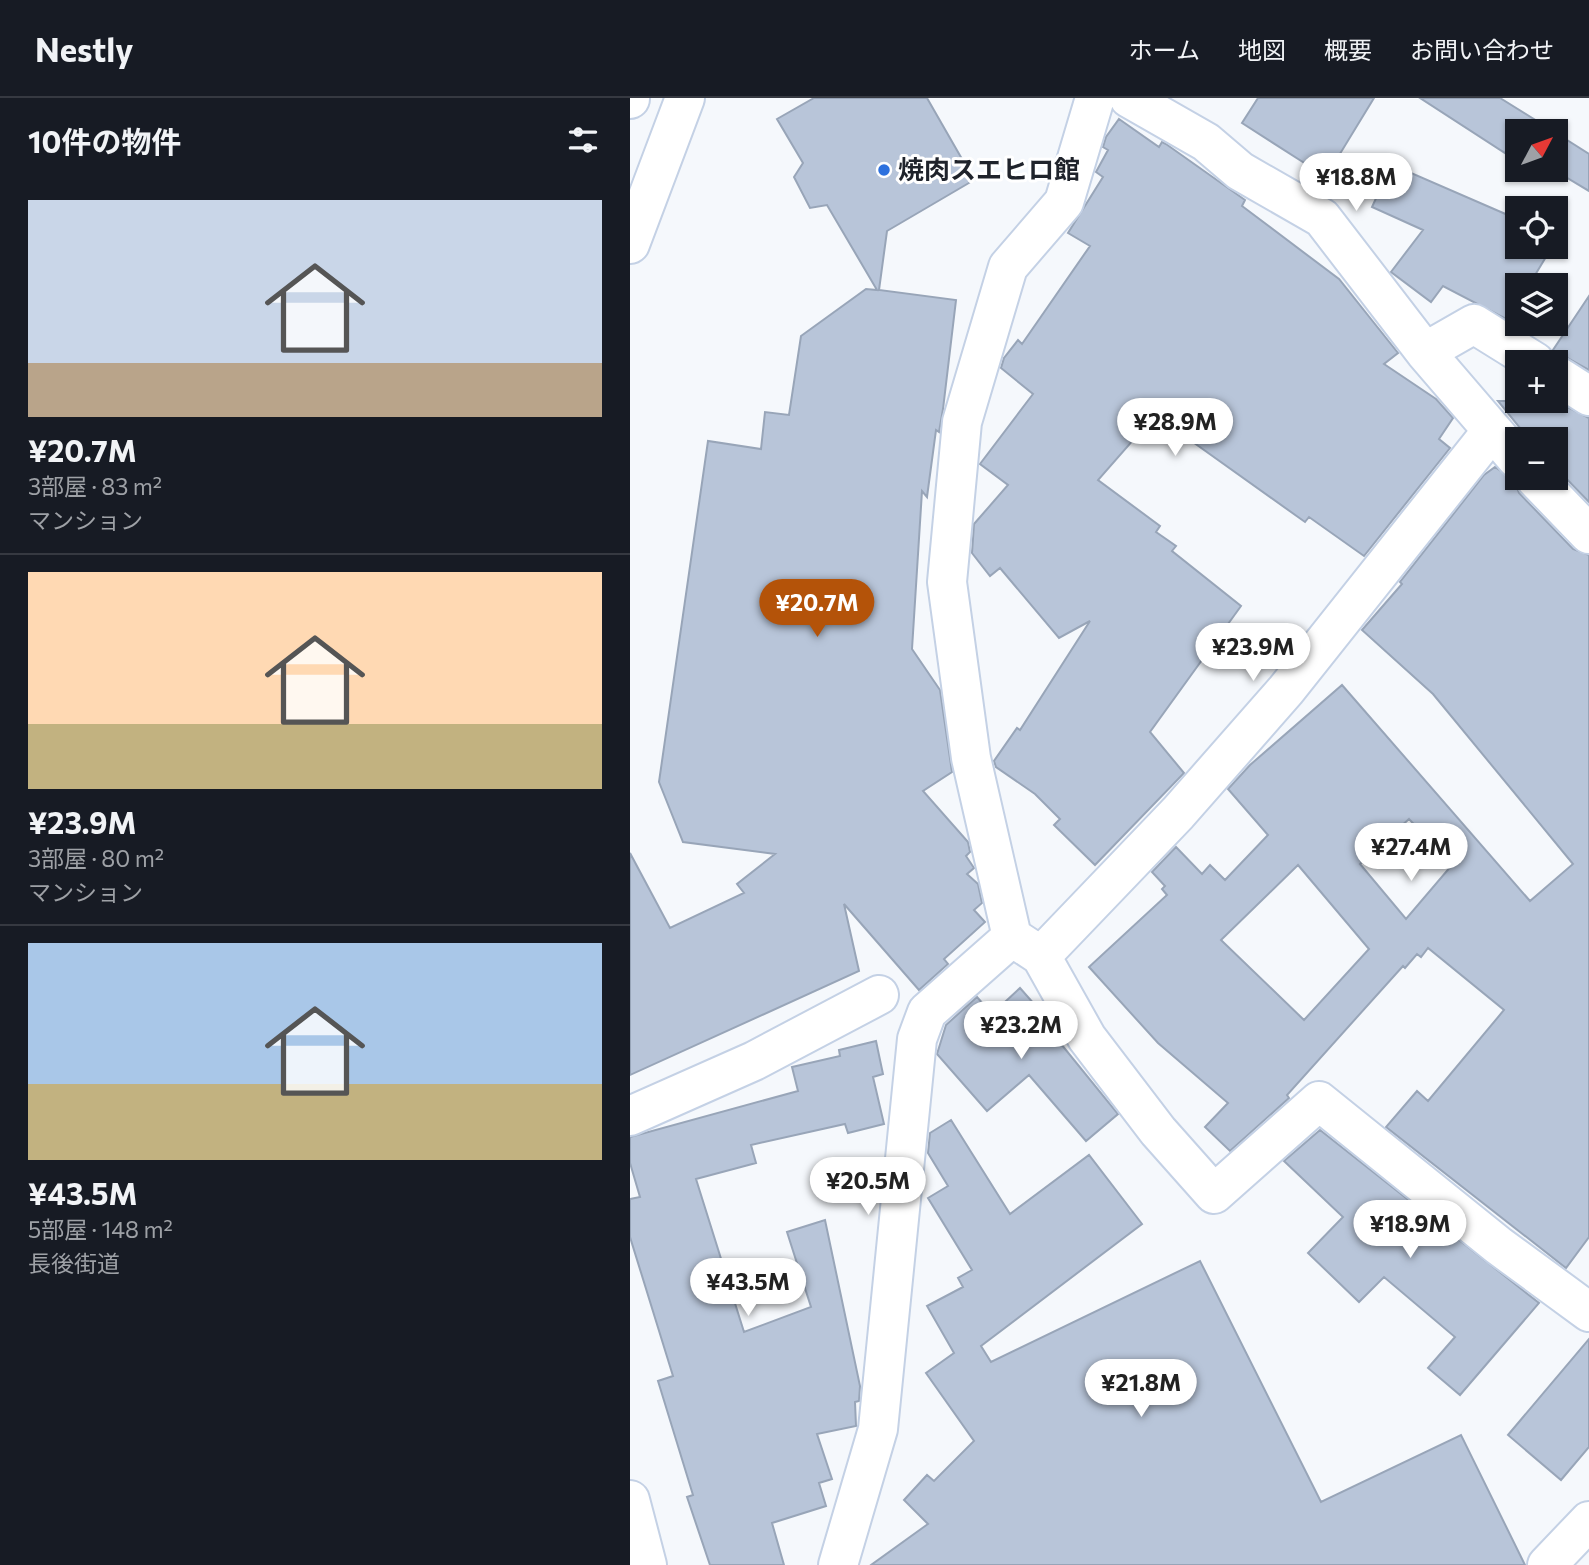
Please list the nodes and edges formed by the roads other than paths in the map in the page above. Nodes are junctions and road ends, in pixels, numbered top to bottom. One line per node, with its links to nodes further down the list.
1 (685, 98): 4 (street)
2 (1095, 98): 13 (street)
3 (1129, 98): 6 (street)
4 (630, 244)
5 (1516, 350): 6 (street)
6 (1425, 352): 9 (street)
7 (1568, 383): 8 (street)
8 (1589, 396)
9 (1491, 432): 10 (street); 13 (street)
10 (1505, 447)
11 (1547, 490): 12 (street)
12 (1589, 534)
13 (1027, 946): 16 (street); 20 (street)
14 (879, 995): 15 (street)
15 (630, 1116)
16 (1589, 1312)
17 (630, 1500): 19 (street)
18 (1587, 1527): 21 (street)
19 (647, 1565)
20 (838, 1565)
21 (1547, 1565)

